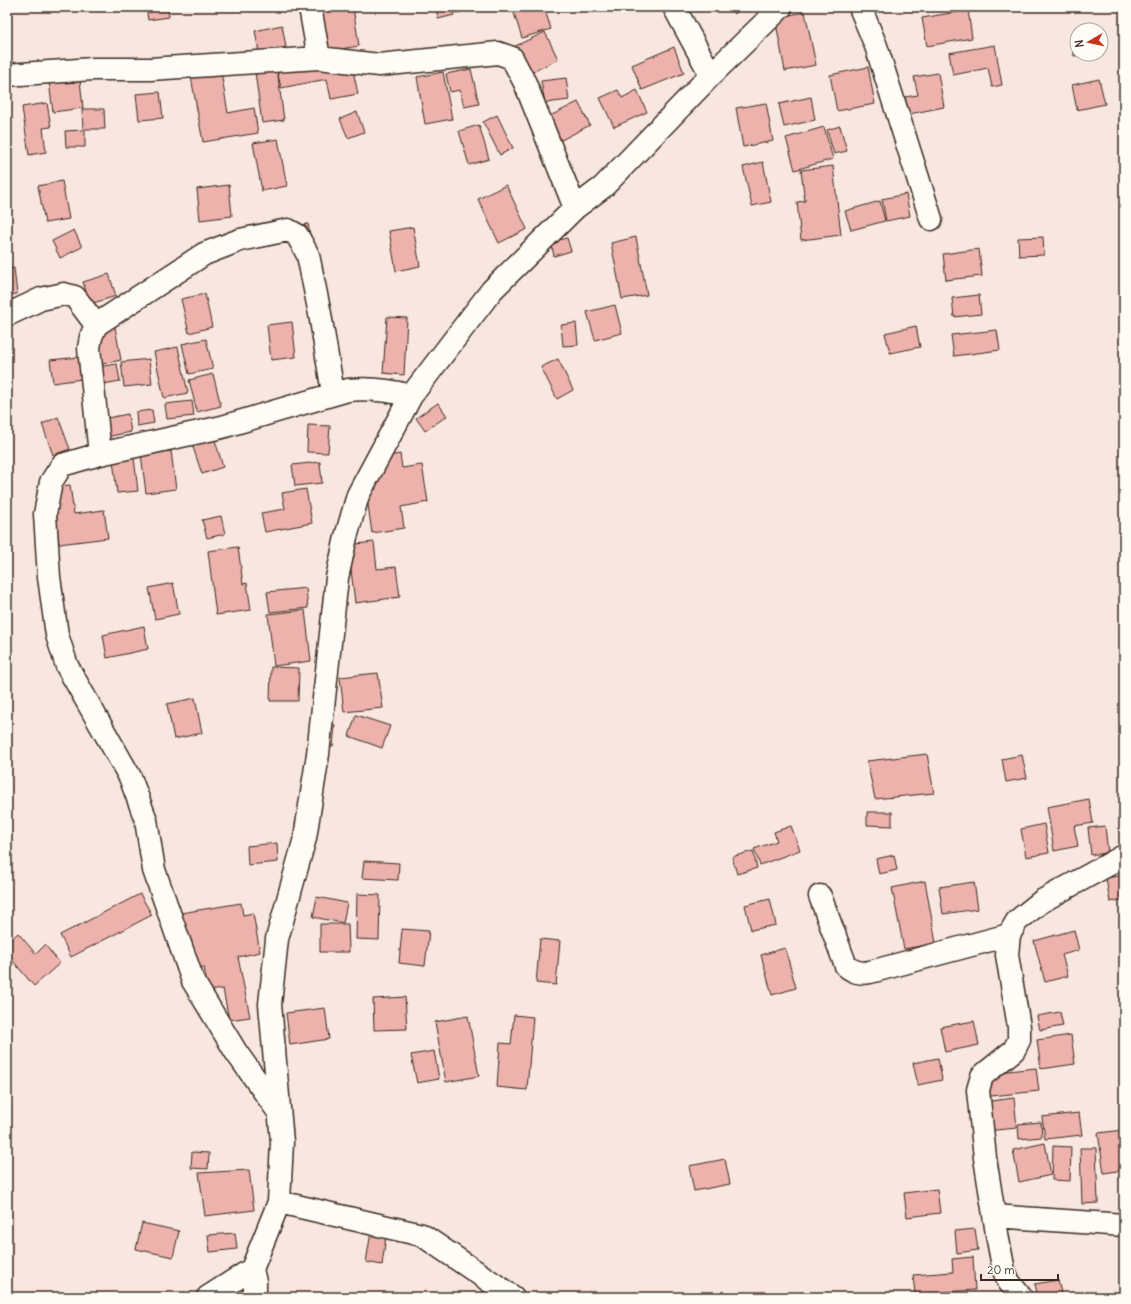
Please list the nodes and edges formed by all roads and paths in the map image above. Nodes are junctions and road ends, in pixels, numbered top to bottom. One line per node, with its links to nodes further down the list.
1 (310, 7): 5 (street)
2 (674, 7): 7 (street)
3 (780, 7): 7 (street)
4 (860, 7): 9 (street)
5 (319, 58): 6 (street); 8 (street)
6 (7, 75)
7 (711, 75): 8 (street)
8 (575, 208): 13 (street)
9 (930, 219)
10 (7, 315): 11 (street)
11 (96, 324): 12 (street); 14 (street)
12 (332, 394): 13 (street); 14 (street)
13 (411, 396): 18 (street)
14 (100, 454): 18 (street)
15 (1124, 856): 17 (street)
16 (820, 896): 17 (street)
17 (1009, 935): 20 (street)
18 (278, 1111): 19 (street)
19 (279, 1202): 22 (street); 25 (street)
20 (994, 1216): 21 (street); 26 (street)
21 (1124, 1225)
22 (252, 1269): 23 (street); 24 (street)
23 (208, 1297)
24 (255, 1297)
25 (513, 1297)
26 (1021, 1297)

